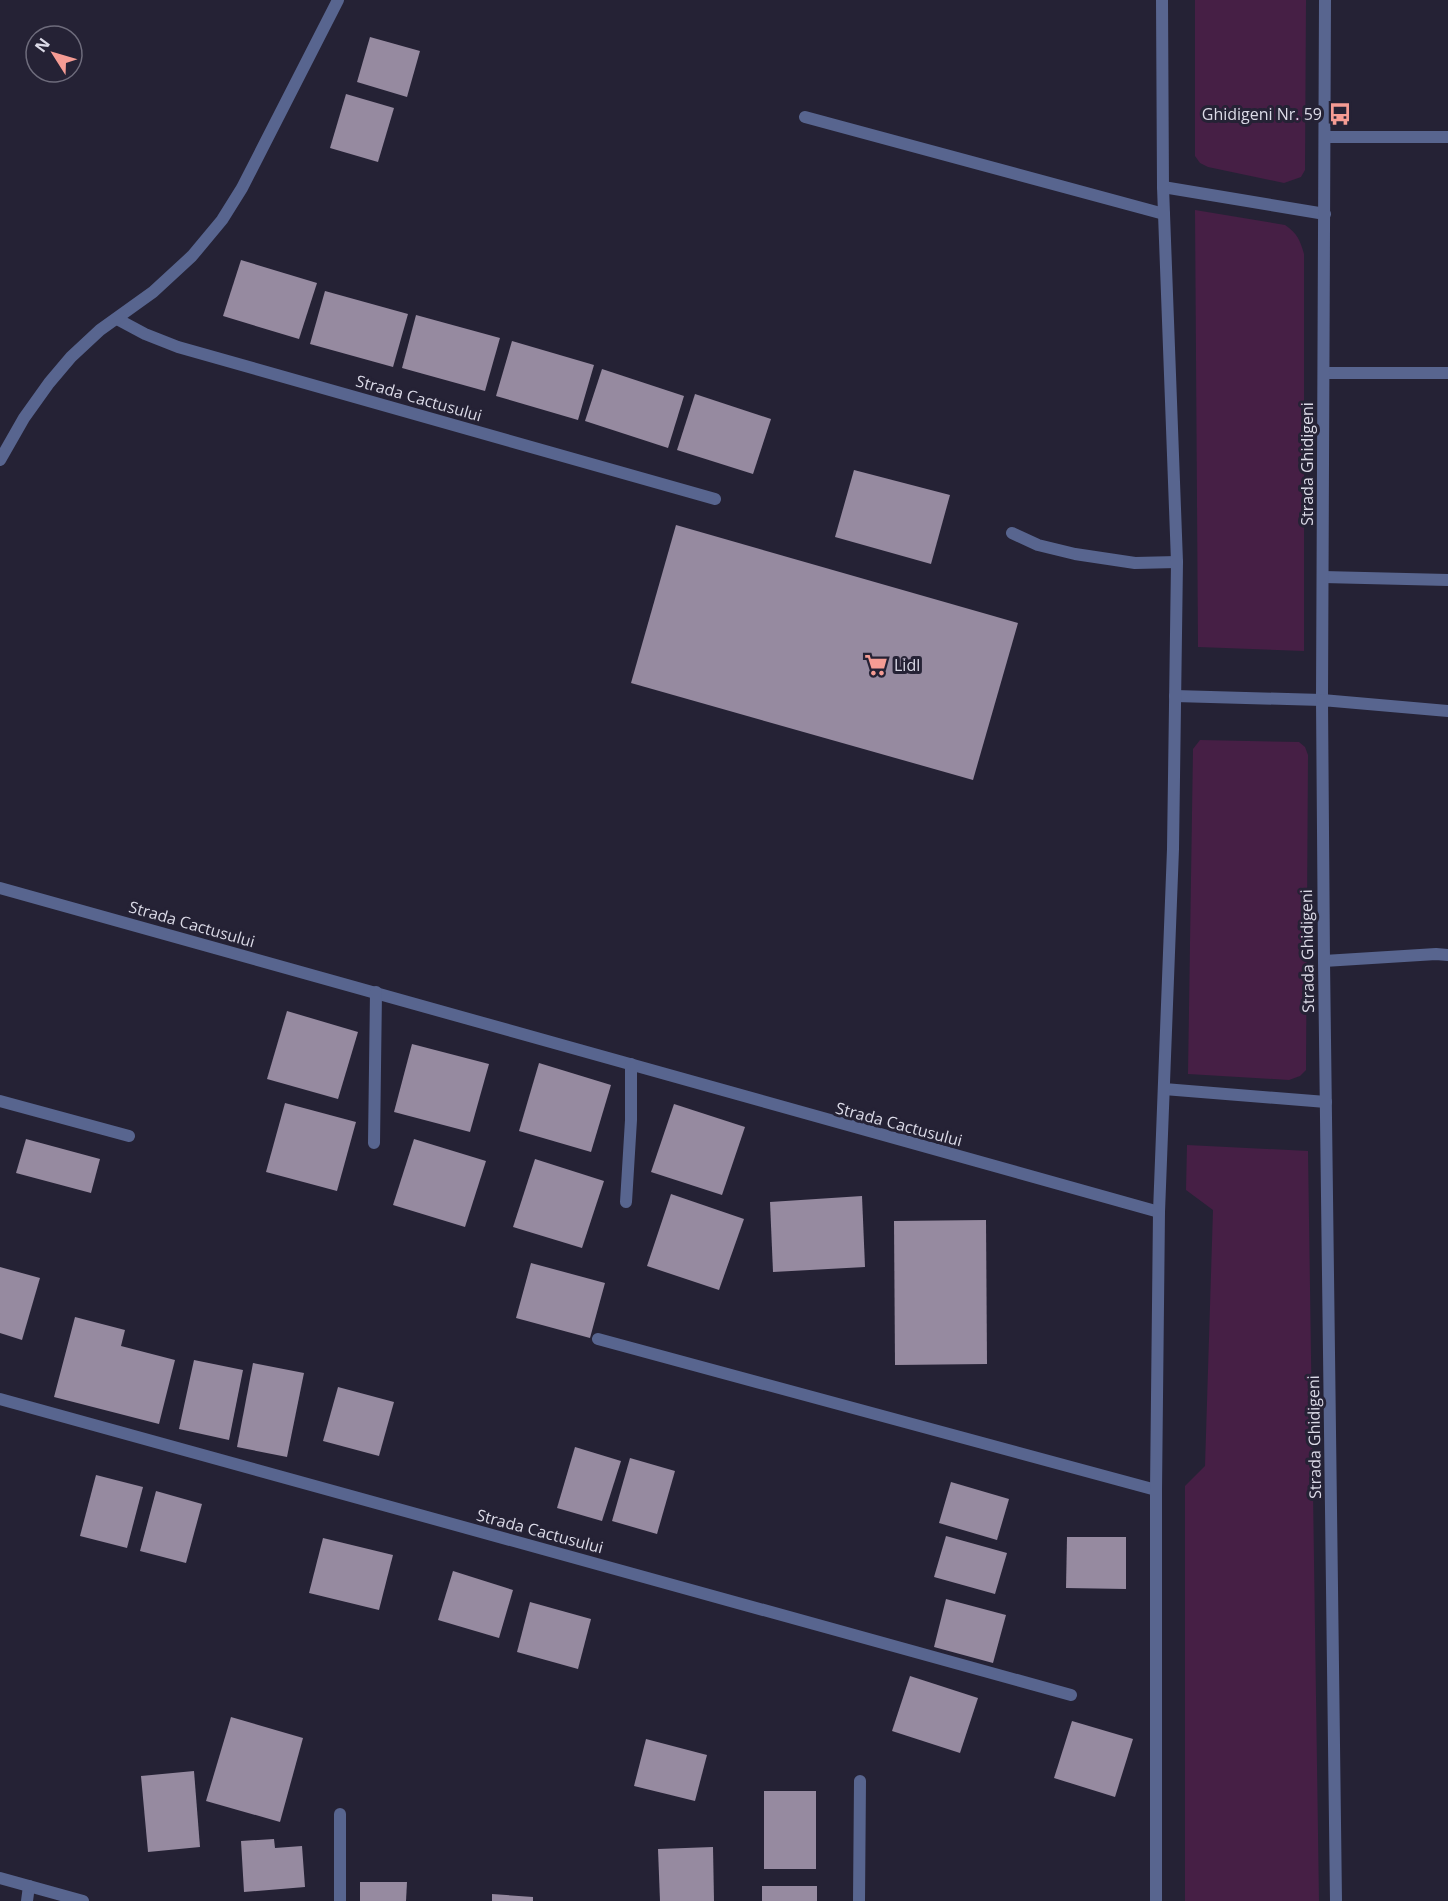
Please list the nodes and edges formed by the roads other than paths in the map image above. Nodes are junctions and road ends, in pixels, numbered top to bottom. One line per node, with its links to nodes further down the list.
1 (338, 0): 10 (street)
2 (1162, 0): 7 (street)
3 (1325, 0): 5 (street, Strada Ghidigeni)
4 (805, 117): 8 (street)
5 (1325, 137): 6 (street); 9 (street, Strada Ghidigeni)
6 (1448, 137)
7 (1163, 187): 8 (street); 9 (street)
8 (1164, 214): 16 (street)
9 (1325, 214): 11 (street, Strada Ghidigeni)
10 (117, 319): 13 (street); 14 (street, Strada Cactusului)
11 (1324, 373): 12 (street); 17 (street, Strada Ghidigeni)
12 (1448, 373)
13 (0, 460)
14 (715, 499)
15 (1012, 533): 16 (street)
16 (1177, 562): 19 (street)
17 (1323, 577): 18 (street); 20 (street, Strada Ghidigeni)
18 (1448, 580)
19 (1175, 696): 20 (street); 27 (street)
20 (1322, 700): 21 (street); 24 (street, Strada Ghidigeni)
21 (1448, 711)
22 (0, 888): 25 (street, Strada Cactusului)
23 (1448, 955): 24 (street)
24 (1324, 961): 29 (street, Strada Ghidigeni)
25 (376, 992): 26 (street, Strada Cactusului); 31 (street)
26 (631, 1064): 32 (street); 33 (street, Strada Cactusului)
27 (1164, 1089): 29 (street); 33 (street)
28 (0, 1101): 30 (street)
29 (1326, 1102): 47 (street, Strada Ghidigeni)
30 (129, 1136)
31 (374, 1143)
32 (626, 1202)
33 (1159, 1212): 36 (street)
34 (598, 1339): 36 (street)
35 (0, 1399): 37 (street, Strada Cactusului)
36 (1156, 1490): 46 (street)
37 (1071, 1695)
38 (860, 1781): 45 (street)
39 (340, 1814): 44 (street)
40 (0, 1878): 41 (street)
41 (29, 1886): 42 (street); 43 (street)
42 (27, 1901)
43 (83, 1901)
44 (340, 1901)
45 (859, 1901)
46 (1156, 1901)
47 (1336, 1901)

